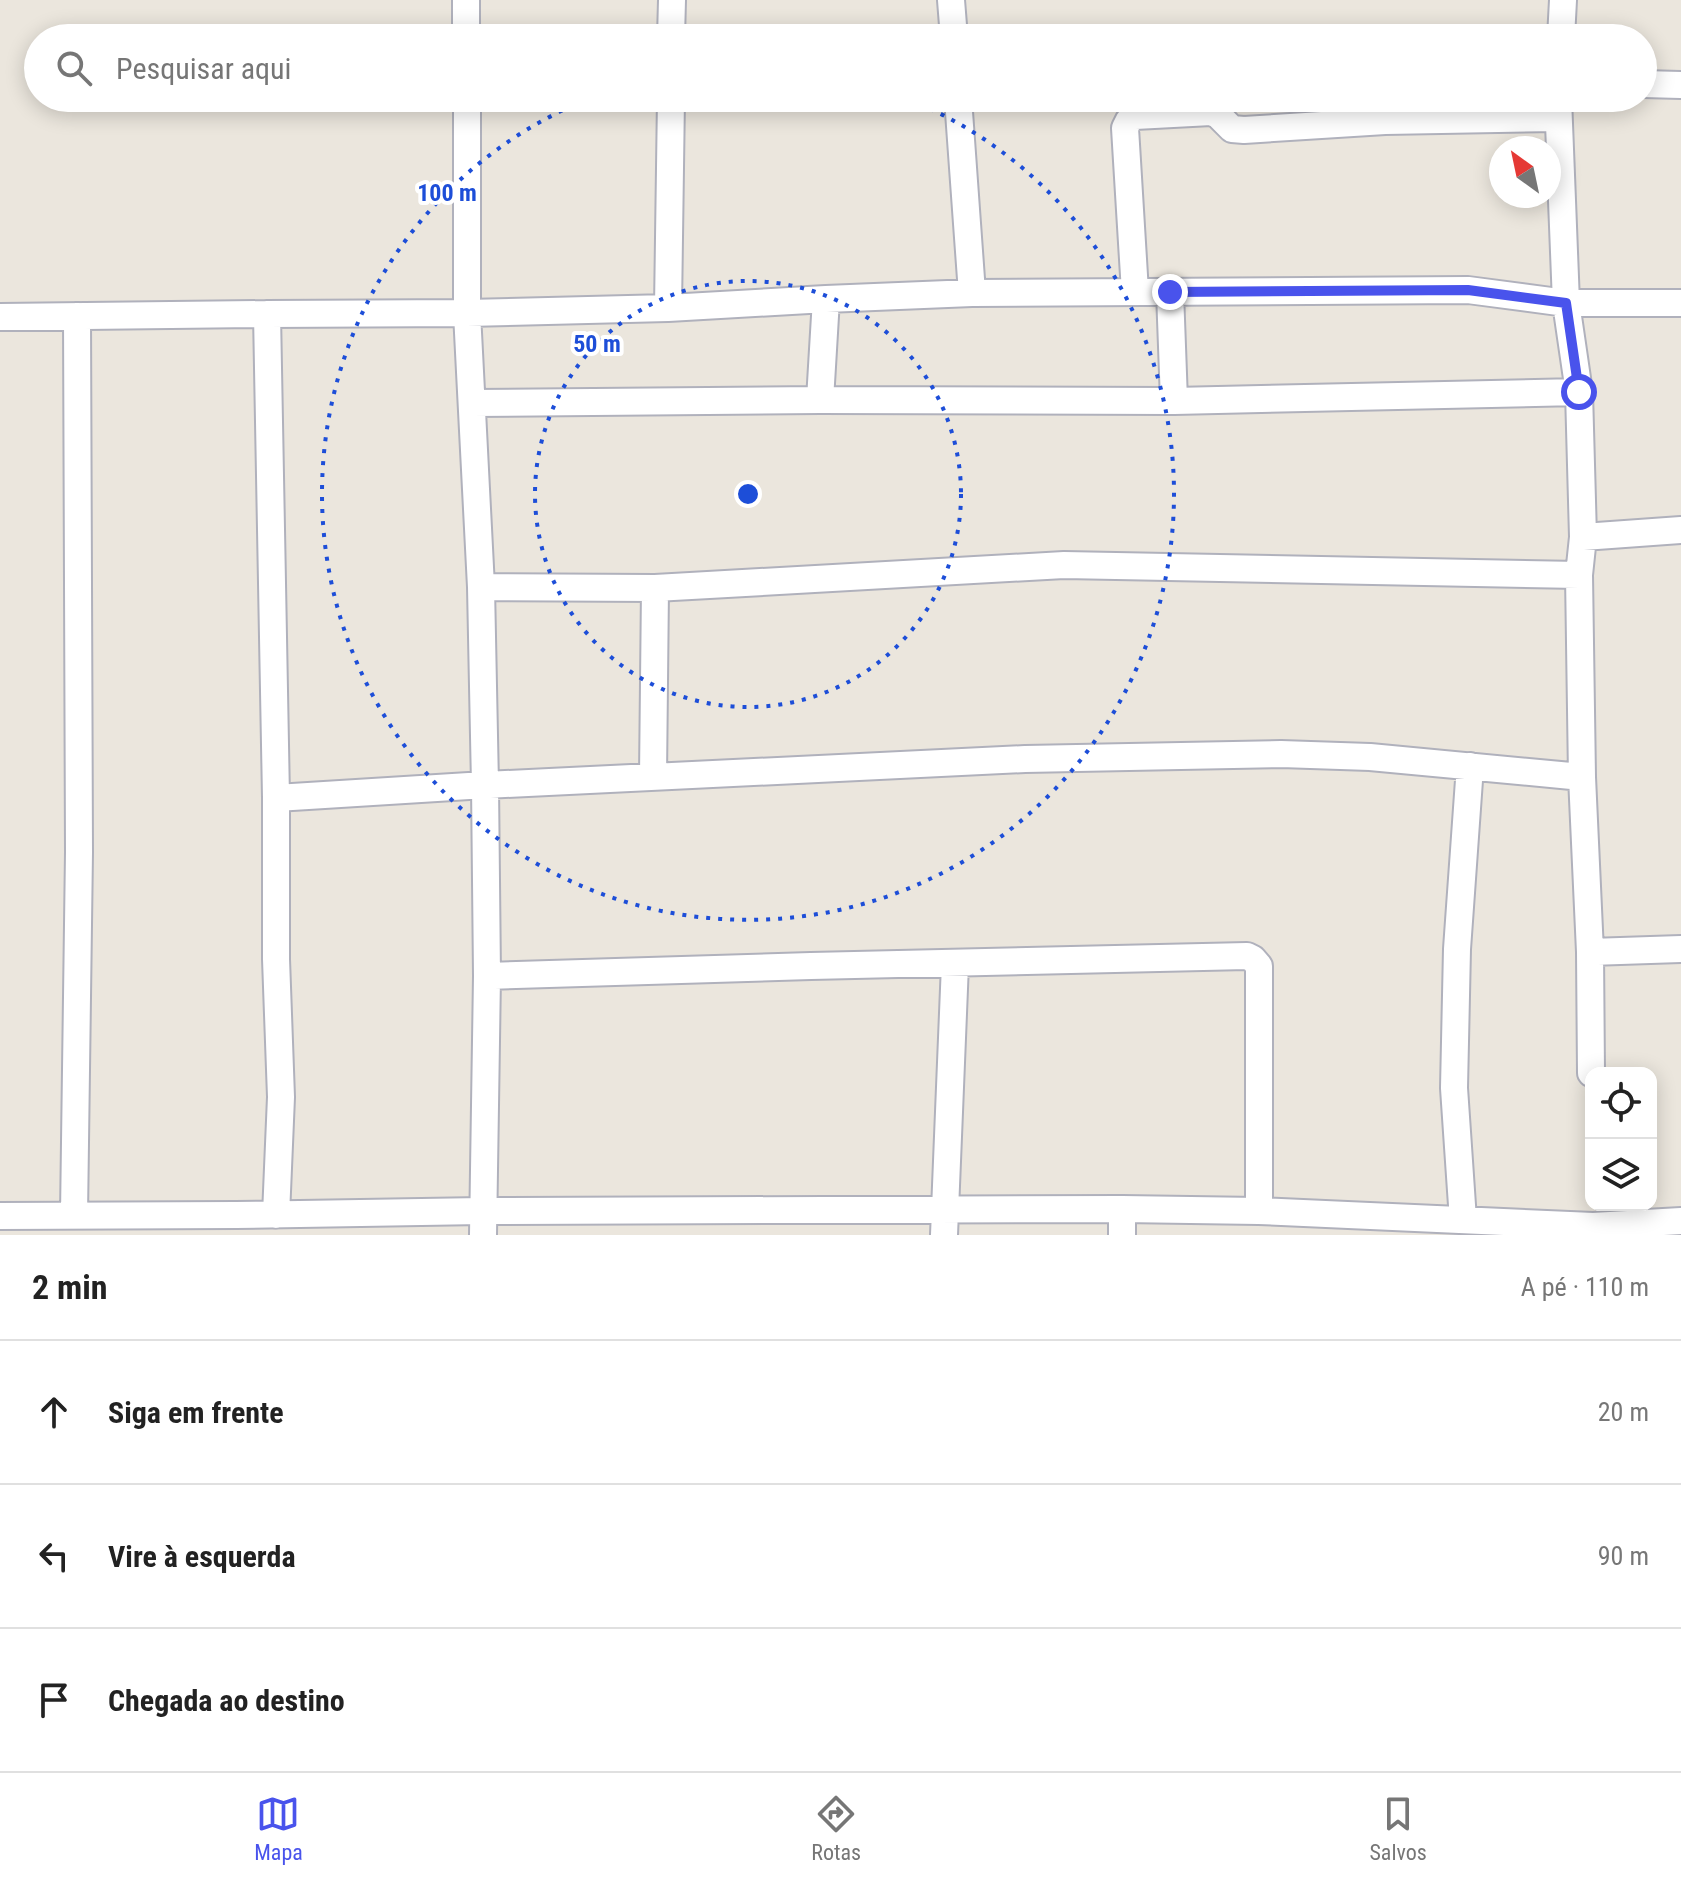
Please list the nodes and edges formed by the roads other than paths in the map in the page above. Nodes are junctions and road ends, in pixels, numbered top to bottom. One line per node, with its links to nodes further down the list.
1 (466, 0): 5 (street)
2 (672, 0): 6 (street)
3 (951, 0): 7 (street)
4 (1563, 0): 8 (street)
5 (466, 24)
6 (671, 24)
7 (953, 24)
8 (1562, 24)
9 (1657, 84): 10 (street)
10 (1681, 85)
11 (467, 112): 25 (street)
12 (671, 112): 24 (street)
13 (959, 112): 20 (street)
14 (1211, 112): 16 (street)
15 (1211, 112): 18 (street)
16 (1504, 112)
17 (1557, 112): 22 (street)
18 (1135, 292): 19 (street); 20 (street)
19 (1170, 292): 22 (street); 31 (street)
20 (972, 293): 21 (street)
21 (826, 299): 24 (street); 30 (street)
22 (1566, 303): 23 (street); 29 (street)
23 (1681, 303)
24 (668, 308): 25 (street)
25 (467, 313): 26 (street); 32 (street)
26 (267, 314): 27 (street); 42 (street)
27 (77, 316): 28 (street); 51 (street)
28 (0, 317)
29 (1579, 392): 31 (street); 34 (street)
30 (820, 400): 31 (street); 32 (street)
31 (1174, 401)
32 (472, 403): 36 (street)
33 (1681, 530): 34 (street)
34 (1583, 537): 35 (street)
35 (1579, 575): 37 (street); 40 (street)
36 (481, 587): 37 (street); 41 (street)
37 (655, 588): 39 (street)
38 (1470, 766): 39 (street); 40 (street); 54 (street)
39 (653, 777): 41 (street)
40 (1582, 777): 44 (street)
41 (485, 785): 42 (street); 46 (street)
42 (276, 798): 52 (street)
43 (1681, 949): 44 (street)
44 (1590, 952): 47 (street)
45 (955, 964): 46 (street); 48 (street); 50 (street)
46 (487, 976): 57 (street)
47 (1591, 1067)
48 (944, 1208): 49 (street); 57 (street); 59 (street)
49 (1122, 1209): 50 (street); 60 (street)
50 (1259, 1211): 54 (street)
51 (74, 1215): 53 (street); 58 (street)
52 (276, 1215): 57 (street); 58 (street)
53 (0, 1216)
54 (1463, 1220): 56 (street)
55 (1681, 1221): 56 (street)
56 (1593, 1222)
57 (482, 1223)
58 (236, 1225)
59 (944, 1235)
60 (1122, 1235)

